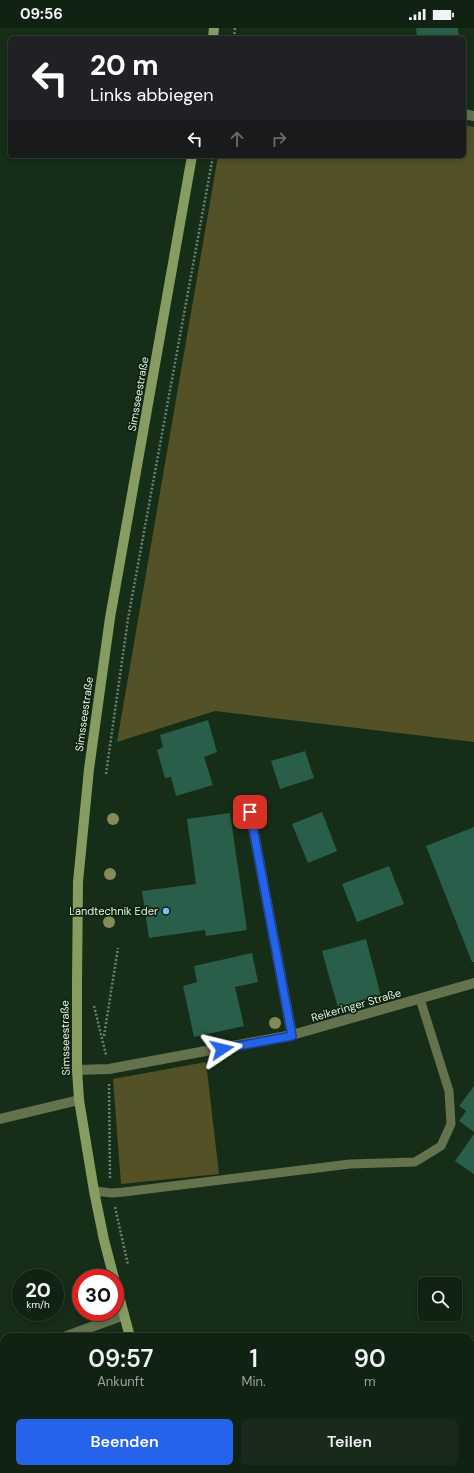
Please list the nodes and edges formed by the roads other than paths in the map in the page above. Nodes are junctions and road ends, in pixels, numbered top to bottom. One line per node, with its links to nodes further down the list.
1 (192, 158): 6 (main road, Simsseestraße)
2 (250, 812): 5 (street)
3 (474, 983): 4 (street, Reikeringer Straße)
4 (420, 999): 5 (street, Reikeringer Straße); 9 (lane)
5 (292, 1036): 6 (street, Reikeringer Straße)
6 (77, 1070): 7 (main road, Simsseestraße)
7 (79, 1100): 8 (street); 9 (main road, Simsseestraße)
8 (0, 1119)
9 (94, 1192): 10 (main road, Simsseestraße)
10 (112, 1269)
11 (124, 1315): 14 (main road)
12 (108, 1321): 13 (street)
13 (75, 1333)
14 (129, 1333)

